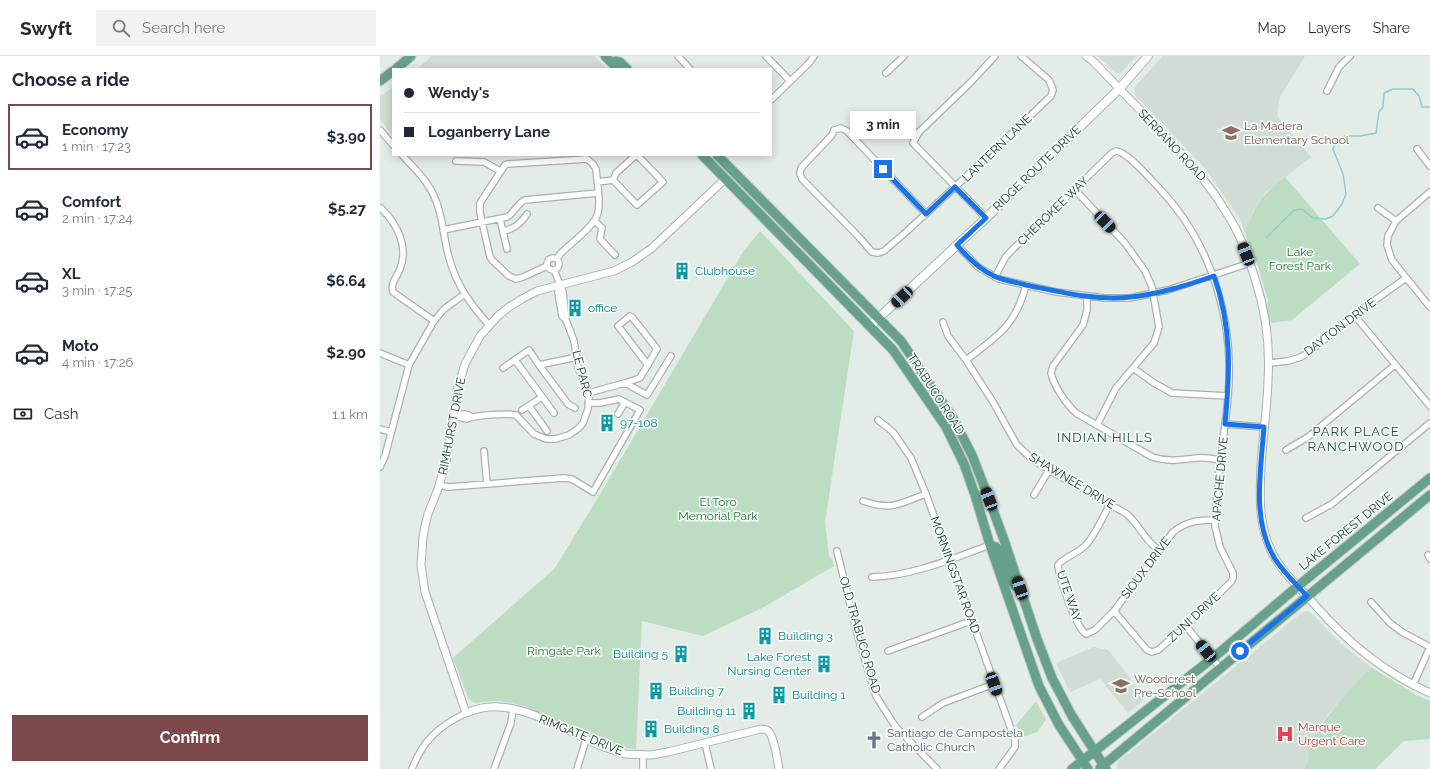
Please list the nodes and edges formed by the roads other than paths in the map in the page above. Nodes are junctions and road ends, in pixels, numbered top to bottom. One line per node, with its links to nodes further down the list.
1 (411, 56): 13 (main road)
2 (621, 56): 15 (main road)
3 (678, 56): 16 (street)
4 (766, 56): 20 (street)
5 (814, 56): 20 (street)
6 (904, 56): 18 (street)
7 (995, 56): 40 (street)
8 (1021, 56): 40 (street, LANTERN LANE)
9 (1086, 56): 21 (street, SERRANO ROAD)
10 (1148, 56): 21 (main road, RIDGE ROUTE DRIVE)
11 (1350, 56): 22 (street)
12 (611, 63): 14 (main road)
13 (397, 68)
14 (626, 68)
15 (633, 68)
16 (689, 68)
17 (392, 72): 19 (main road)
18 (886, 73)
19 (380, 81)
20 (790, 81): 23 (street)
21 (1120, 88): 49 (main road, RIDGE ROUTE DRIVE); 61 (street, SERRANO ROAD)
22 (1327, 91)
23 (772, 99)
24 (380, 130): 25 (street)
25 (392, 144)
26 (1417, 149): 35 (street)
27 (1116, 150): 41 (street, CHEROKEE WAY); 65 (street, APACHE DRIVE)
28 (403, 156): 54 (street)
29 (635, 156): 38 (street)
30 (637, 156): 38 (street)
31 (703, 156): 37 (main road, TRABUCO ROAD)
32 (713, 156): 37 (main road)
33 (718, 156): 44 (main road, TRABUCO ROAD)
34 (456, 161): 36 (street)
35 (1430, 166)
36 (500, 171): 39 (street); 53 (street)
37 (725, 179): 44 (main road); 58 (main road, TRABUCO ROAD); 68 (street, RIMHURST DRIVE)
38 (613, 180): 39 (street)
39 (597, 182): 43 (street)
40 (955, 187): 48 (street, LANTERN LANE); 49 (street)
41 (1075, 190): 66 (street, CHEROKEE WAY); 71 (street)
42 (1430, 192): 52 (street)
43 (598, 193): 50 (street); 51 (street)
44 (766, 205): 64 (main road, TRABUCO ROAD)
45 (382, 208): 76 (street)
46 (1378, 208): 52 (street)
47 (527, 214): 55 (street)
48 (926, 214): 48 (street, LANTERN LANE)
49 (986, 218): 56 (main road, RIDGE ROUTE DRIVE)
50 (500, 219): 53 (street); 55 (street)
51 (595, 221): 59 (street); 60 (street)
52 (1396, 221): 67 (street)
53 (482, 223): 54 (street); 62 (street)
54 (443, 230): 70 (street)
55 (503, 231): 57 (street)
56 (957, 245): 66 (street); 75 (main road, RIDGE ROUTE DRIVE)
57 (507, 249)
58 (794, 249): 64 (main road); 79 (main road, TRABUCO ROAD)
59 (615, 255)
60 (557, 259): 62 (street); 63 (street)
61 (1250, 263): 65 (street); 85 (street, SERRANO ROAD)
62 (547, 266): 63 (street)
63 (554, 270): 68 (street, LE PARC)
64 (831, 270): 75 (main road, TRABUCO ROAD)
65 (1214, 276): 71 (street); 94 (street, APACHE DRIVE)
66 (995, 277): 69 (street)
67 (1406, 278): 73 (street); 74 (street, DAYTON DRIVE)
68 (559, 285): 78 (street, RIMHURST DRIVE); 82 (street, LE PARC)
69 (1026, 285): 72 (street); 84 (street)
70 (465, 294): 76 (street); 78 (street)
71 (1153, 294): 72 (street); 91 (street)
72 (1087, 297): 108 (street)
73 (1430, 307)
74 (1354, 315): 85 (street, DAYTON DRIVE); 89 (street)
75 (879, 318): 79 (main road, RIDGE ROUTE DRIVE); 135 (main road, TRABUCO ROAD)
76 (434, 321): 86 (street)
77 (943, 322): 84 (street, SHAWNEE DRIVE)
78 (490, 325): 104 (street, RIMHURST DRIVE)
79 (870, 326): 128 (main road, TRABUCO ROAD)
80 (380, 353): 86 (street)
81 (671, 356): 92 (street)
82 (577, 357): 87 (street); 93 (street, LE PARC)
83 (515, 360): 87 (street); 90 (street); 95 (street)
84 (966, 360): 117 (street, SHAWNEE DRIVE)
85 (1269, 363): 109 (street, SERRANO ROAD)
86 (409, 365): 111 (street)
87 (539, 365): 100 (street)
88 (648, 365): 88 (street); 92 (street)
89 (1395, 365): 99 (street); 113 (street)
90 (503, 368)
91 (1133, 368): 94 (street); 108 (street)
92 (625, 383): 93 (street)
93 (588, 393): 97 (street, LE PARC)
94 (1228, 396): 107 (street, APACHE DRIVE)
95 (542, 397): 98 (street); 102 (street)
96 (625, 402): 97 (street); 103 (street); 119 (street)
97 (589, 403): 104 (street, LE PARC)
98 (529, 406): 101 (street); 112 (street)
99 (1430, 406)
100 (575, 408)
101 (522, 410)
102 (554, 414)
103 (618, 414)
104 (454, 416): 120 (street, RIMHURST DRIVE)
105 (878, 420): 121 (street, MORNINGSTAR ROAD)
106 (1430, 423): 126 (street)
107 (1225, 424): 109 (street); 115 (street, APACHE DRIVE)
108 (1097, 425): 115 (street)
109 (1264, 427): 134 (street, SERRANO ROAD)
110 (380, 429): 111 (street)
111 (391, 432): 116 (street)
112 (547, 432)
113 (1286, 450)
114 (484, 451): 119 (street)
115 (1221, 460): 127 (street, APACHE DRIVE)
116 (380, 466)
117 (1049, 470): 122 (street); 125 (street, SHAWNEE DRIVE)
118 (1430, 478): 134 (main road, LAKE FOREST DRIVE)
119 (487, 484): 120 (street)
120 (439, 485): 150 (street, RIMHURST DRIVE)
121 (926, 494): 124 (street); 131 (street, MORNINGSTAR ROAD)
122 (1034, 495)
123 (1430, 495): 136 (main road, LAKE FOREST DRIVE)
124 (862, 501)
125 (1110, 504): 129 (street, SHAWNEE DRIVE); 141 (street, UTE WAY)
126 (1306, 518)
127 (1215, 520): 129 (street, SIOUX DRIVE); 133 (street, APACHE DRIVE)
128 (990, 544): 131 (street); 135 (main road); 156 (main road, TRABUCO ROAD)
129 (1160, 550): 138 (street, SIOUX DRIVE)
130 (837, 551): 164 (street, OLD TRABUCO ROAD)
131 (950, 559): 132 (street); 139 (street, MORNINGSTAR ROAD)
132 (872, 577)
133 (1233, 578): 140 (street, ZUNI DRIVE)
134 (1298, 586): 136 (street, SERRANO ROAD); 144 (main road, LAKE FOREST DRIVE)
135 (1020, 588): 154 (main road, TRABUCO ROAD)
136 (1307, 596): 145 (main road, LAKE FOREST DRIVE); 147 (street, SERRANO ROAD)
137 (1371, 602): 142 (street)
138 (1114, 611): 140 (street, ZUNI DRIVE); 141 (street, SIOUX DRIVE)
139 (971, 621): 143 (street); 146 (street, MORNINGSTAR ROAD)
140 (1186, 626): 144 (street)
141 (1086, 634)
142 (1430, 647): 147 (street)
143 (888, 652)
144 (1212, 659): 145 (street); 154 (main road, LAKE FOREST DRIVE)
145 (1220, 668): 157 (main road, LAKE FOREST DRIVE)
146 (994, 684): 151 (street); 165 (street, MORNINGSTAR ROAD)
147 (1413, 685): 148 (street, SERRANO ROAD)
148 (1430, 693)
149 (514, 709): 150 (street, RIMGATE DRIVE); 152 (street, RIMGATE DRIVE); 159 (street)
150 (466, 712): 158 (street)
151 (922, 718)
152 (586, 740): 155 (street, RIMGATE DRIVE); 160 (street)
153 (705, 743): 155 (street, RIMGATE DRIVE); 162 (street); 163 (street, RIMGATE DRIVE)
154 (1094, 752): 156 (main road, LAKE FOREST DRIVE); 157 (main road, TRABUCO ROAD)
155 (643, 755): 161 (street)
156 (1083, 760): 166 (main road, LAKE FOREST DRIVE); 167 (main road, TRABUCO ROAD)
157 (1102, 768)
158 (412, 769)
159 (494, 769)
160 (577, 769)
161 (643, 769)
162 (711, 769)
163 (779, 769)
164 (937, 769)
165 (999, 769)
166 (1072, 769)
167 (1088, 769)

